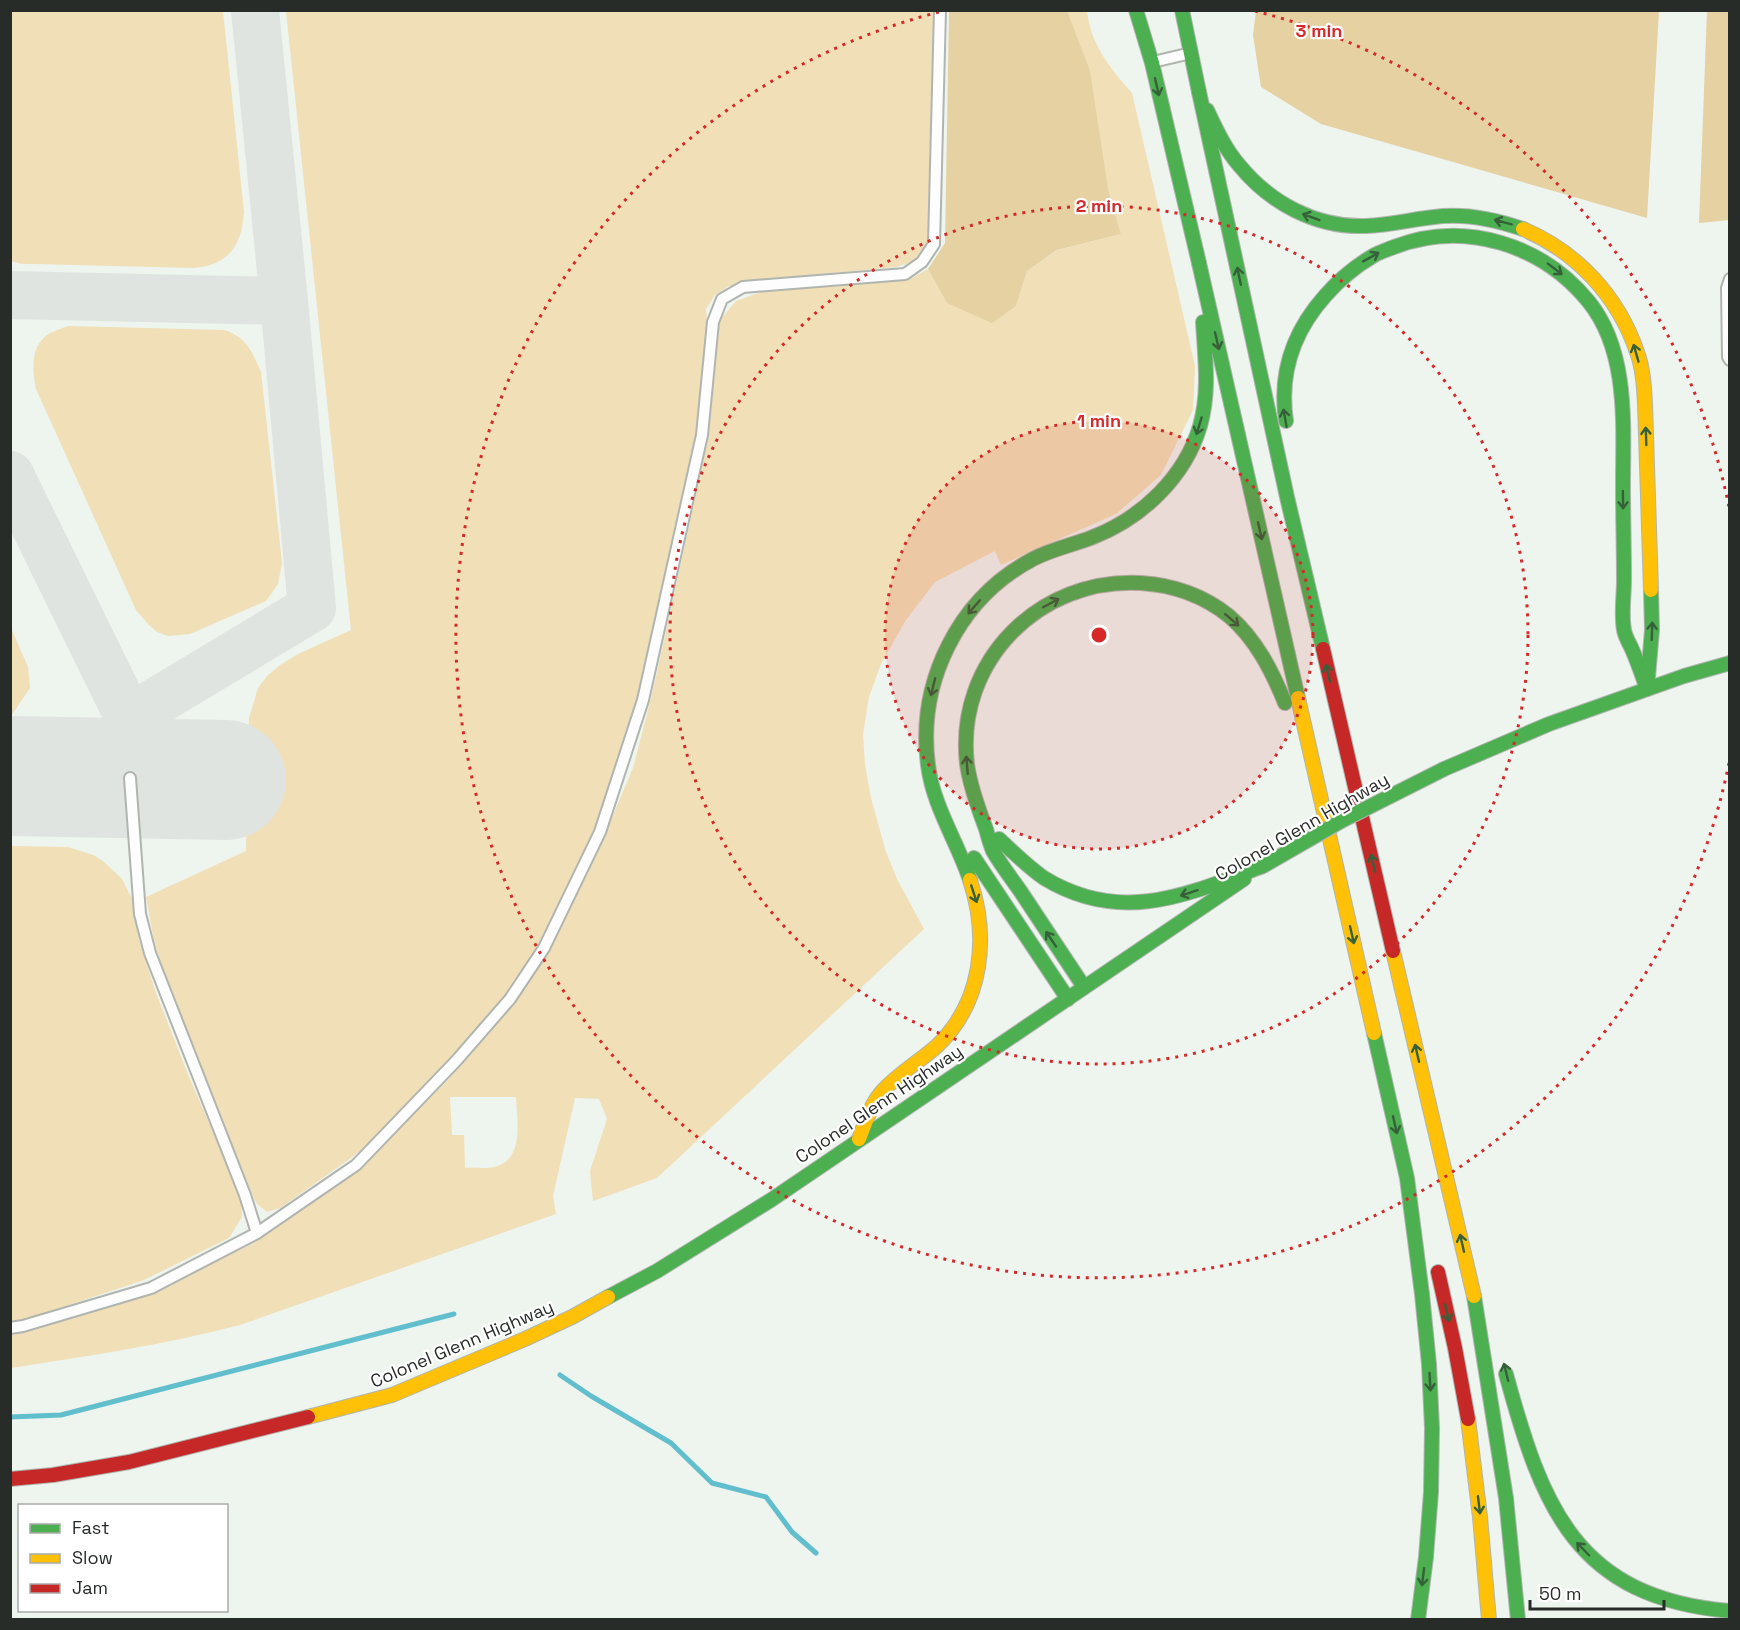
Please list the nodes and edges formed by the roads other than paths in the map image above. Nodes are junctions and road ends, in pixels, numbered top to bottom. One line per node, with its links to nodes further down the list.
1 (940, 10): 23 (lane)
2 (1136, 10): 5 (main road)
3 (1182, 10): 4 (main road)
4 (1191, 53): 5 (lane); 6 (main road)
5 (1152, 63): 7 (main road, one-way to 7)
6 (1199, 92): 10 (main road, one-way to 6); 12 (main road, one-way to 6)
7 (1199, 263): 13 (main road, one-way to 13); 16 (main road, one-way to 16)
8 (1730, 279): 9 (lane)
9 (1730, 360)
10 (1287, 497): 12 (main road, one-way to 12); 25 (main road, one-way to 10)
11 (1730, 663): 12 (main road, Colonel Glenn Highway)
12 (1647, 689): 17 (main road, Colonel Glenn Highway, bridge)
13 (1311, 755): 15 (main road, one-way to 13); 21 (main road, one-way to 21)
14 (130, 778): 23 (lane)
15 (986, 827): 17 (main road, one-way to 15); 18 (main road, one-way to 15)
16 (954, 839): 19 (main road); 20 (main road, one-way to 20)
17 (1263, 866): 18 (main road, Colonel Glenn Highway)
18 (1084, 987): 19 (main road, Colonel Glenn Highway)
19 (1068, 999): 20 (main road, Colonel Glenn Highway)
20 (859, 1139): 29 (main road, Colonel Glenn Highway)
21 (1407, 1178): 22 (main road); 31 (main road, one-way to 31)
22 (1426, 1221)
23 (257, 1233): 27 (lane)
24 (1434, 1256): 32 (main road, one-way to 32)
25 (1475, 1300): 26 (main road); 33 (main road)
26 (1491, 1317)
27 (10, 1328)
28 (1502, 1358): 30 (main road, one-way to 28)
29 (10, 1479)
30 (1730, 1611)
31 (1418, 1620)
32 (1489, 1620)
33 (1518, 1620)

